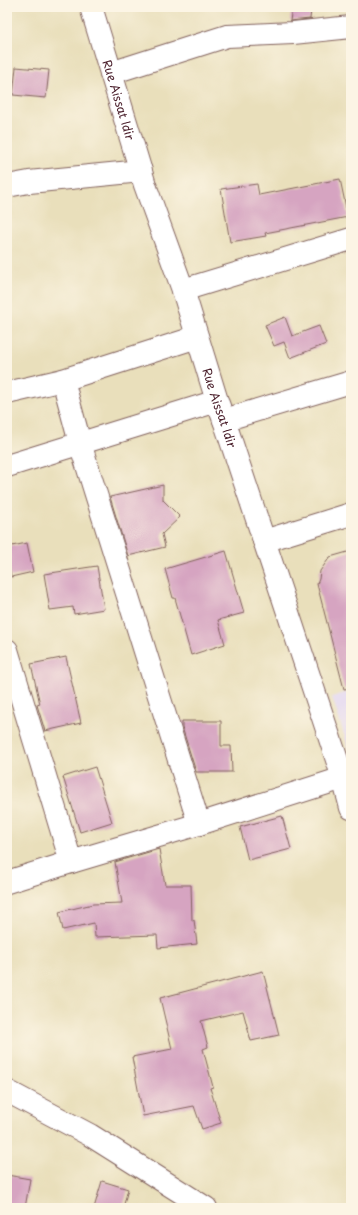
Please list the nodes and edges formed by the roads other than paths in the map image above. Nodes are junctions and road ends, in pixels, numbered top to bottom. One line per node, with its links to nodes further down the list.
1 (91, 7): 3 (street, Rue Aissat Idir)
2 (351, 27): 3 (street)
3 (111, 73): 4 (street, Rue Aissat Idir)
4 (141, 171): 5 (street); 7 (street, Rue Aissat Idir)
5 (7, 186)
6 (351, 239): 7 (street)
7 (183, 290): 8 (street, Rue Aissat Idir)
8 (197, 337): 9 (street); 12 (street, Rue Aissat Idir)
9 (63, 380): 11 (street); 13 (street)
10 (351, 382): 12 (street)
11 (7, 393)
12 (221, 410): 13 (street); 16 (street, Rue Aissat Idir)
13 (80, 443): 14 (street); 20 (street)
14 (7, 466)
15 (351, 514): 16 (street)
16 (264, 541): 18 (street, Rue Aissat Idir)
17 (7, 650): 21 (street)
18 (343, 778): 19 (street, Rue Aissat Idir); 20 (street)
19 (351, 808)
20 (199, 824): 21 (street)
21 (71, 862): 22 (street)
22 (7, 882)
23 (7, 1091): 24 (street)
24 (206, 1208)

